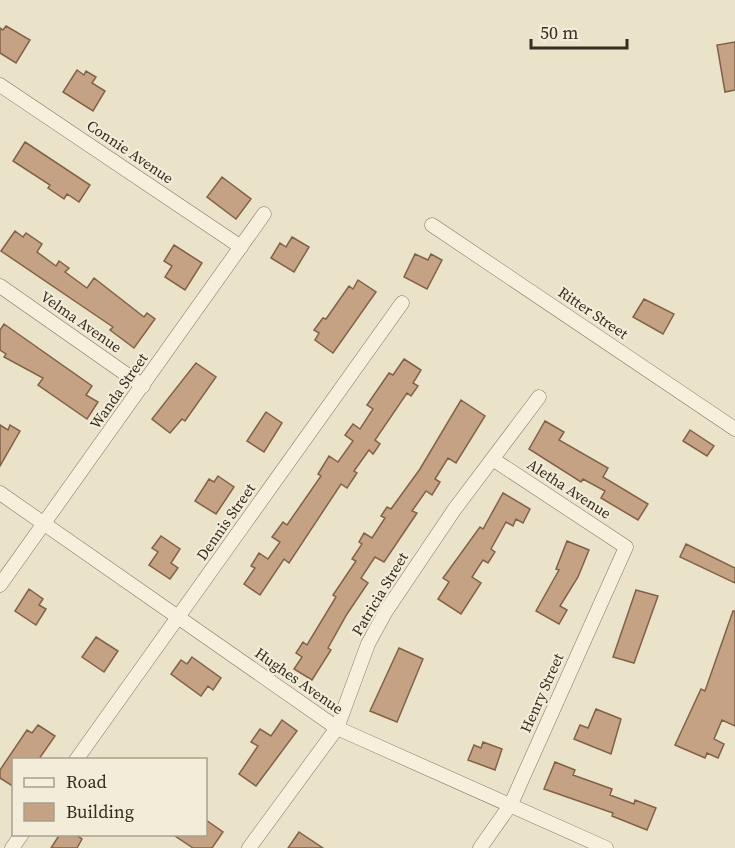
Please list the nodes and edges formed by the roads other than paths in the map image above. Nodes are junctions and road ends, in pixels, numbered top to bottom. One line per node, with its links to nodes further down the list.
1 (0, 85): 4 (street, Connie Avenue)
2 (264, 214): 4 (street, Wanda Street)
3 (432, 225): 9 (street, Ritter Street)
4 (241, 247): 7 (street, Wanda Street)
5 (0, 286): 7 (street, Velma Avenue)
6 (402, 303): 15 (street, Dennis Street)
7 (143, 386): 12 (street, Wanda Street)
8 (538, 397): 10 (street, Patricia Street)
9 (735, 429)
10 (494, 460): 13 (street, Aletha Avenue); 16 (street, Patricia Street)
11 (0, 493): 12 (street, Hughes Avenue)
12 (44, 524): 14 (street, Wanda Street); 15 (street, Hughes Avenue)
13 (626, 547): 18 (street, Henry Street)
14 (0, 585)
15 (178, 618): 16 (street, Hughes Avenue); 17 (street, Dennis Street)
16 (337, 728): 18 (street, Hughes Avenue); 19 (street, Patricia Street)
17 (77, 758)
18 (511, 804): 20 (street, Henry Street); 21 (street, Hughes Avenue)
19 (249, 848)
20 (480, 848)
21 (606, 848)

